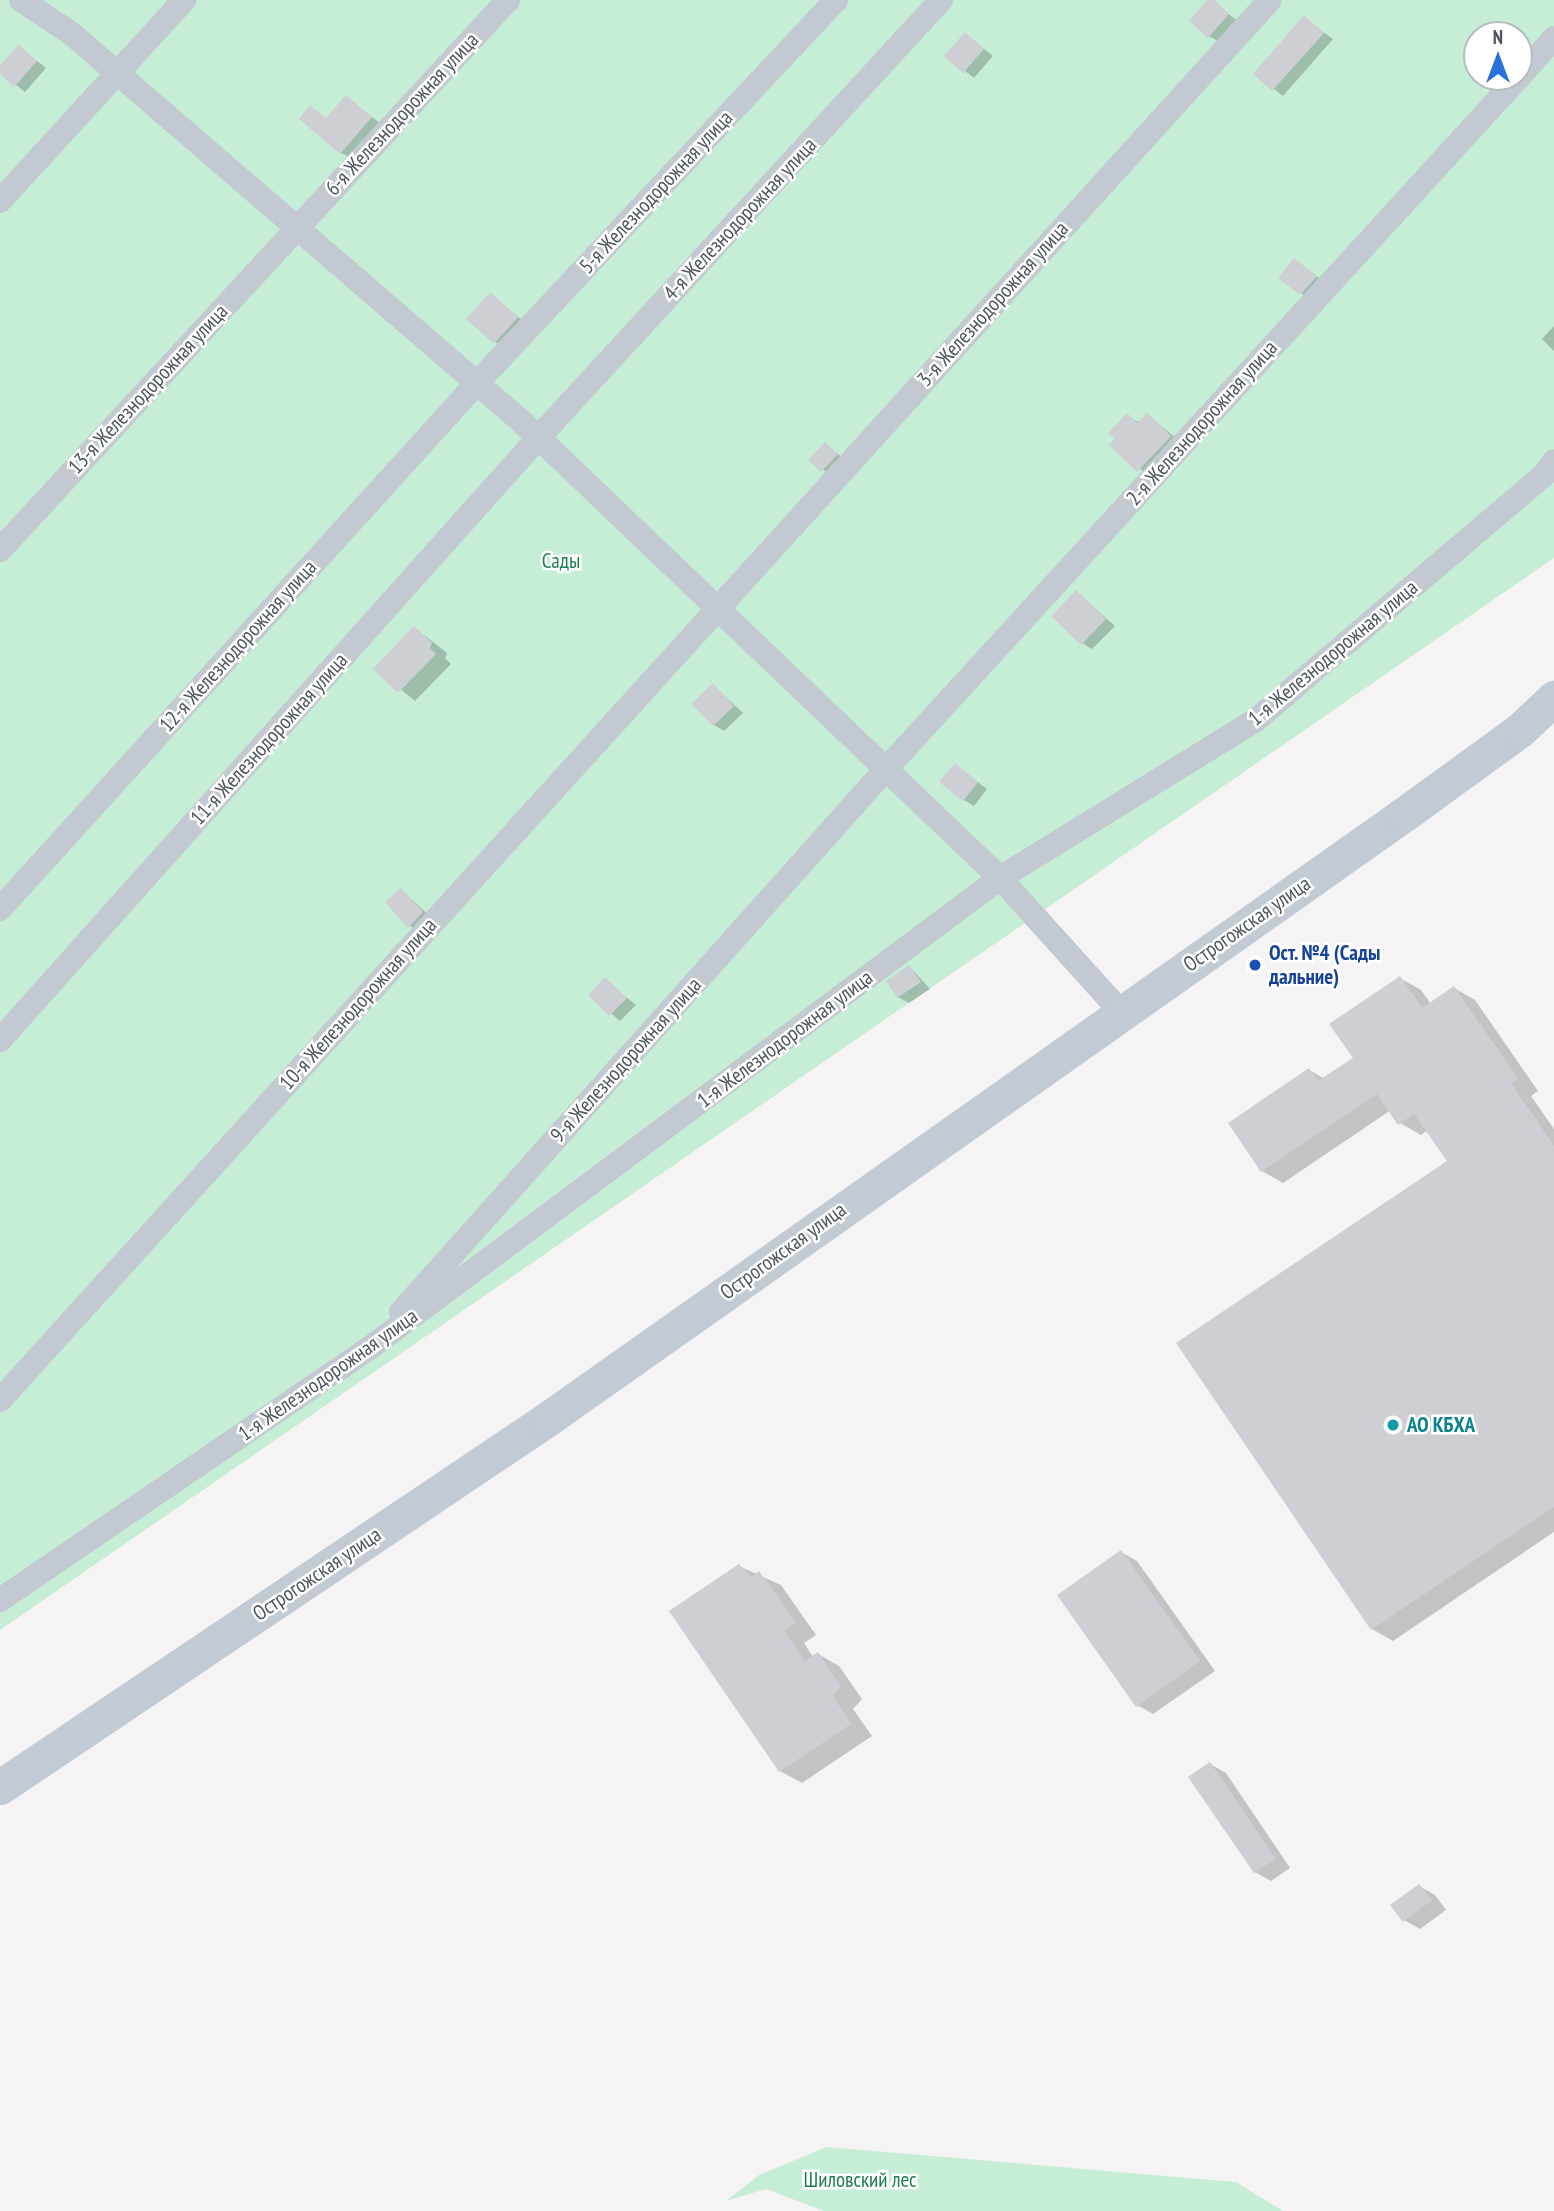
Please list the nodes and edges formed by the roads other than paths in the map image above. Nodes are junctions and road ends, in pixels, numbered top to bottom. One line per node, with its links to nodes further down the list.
1 (21, 0): 9 (street)
2 (184, 0): 9 (street)
3 (508, 0): 12 (street, 6-я Железнодорожная улица)
4 (836, 0): 13 (street, 5-я Железнодорожная улица)
5 (941, 0): 14 (street, 4-я Железнодорожная улица)
6 (1270, 0): 17 (street, 3-я Железнодорожная улица)
7 (1554, 38): 8 (street, 2-я Железнодорожная улица)
8 (1533, 61)
9 (117, 72): 11 (street); 12 (street)
10 (1506, 91): 19 (street, 2-я Железнодорожная улица)
11 (0, 201)
12 (297, 227): 13 (street); 16 (street, 13-я Железнодорожная улица)
13 (477, 383): 14 (street); 21 (street, 12-я Железнодорожная улица)
14 (538, 438): 17 (street); 23 (street, 11-я Железнодорожная улица)
15 (1554, 461): 20 (street, 1-я Железнодорожная улица)
16 (0, 550)
17 (717, 608): 19 (street); 25 (street, 10-я Железнодорожная улица)
18 (1554, 698): 22 (street, Острогожская улица)
19 (886, 769): 20 (street); 24 (street, 9-я Железнодорожная улица)
20 (1000, 878): 22 (street); 24 (street, 1-я Железнодорожная улица)
21 (0, 909)
22 (1121, 1012): 27 (street, Острогожская улица)
23 (0, 1040)
24 (367, 1350): 26 (street, 1-я Железнодорожная улица)
25 (0, 1400)
26 (0, 1600)
27 (0, 1787)

